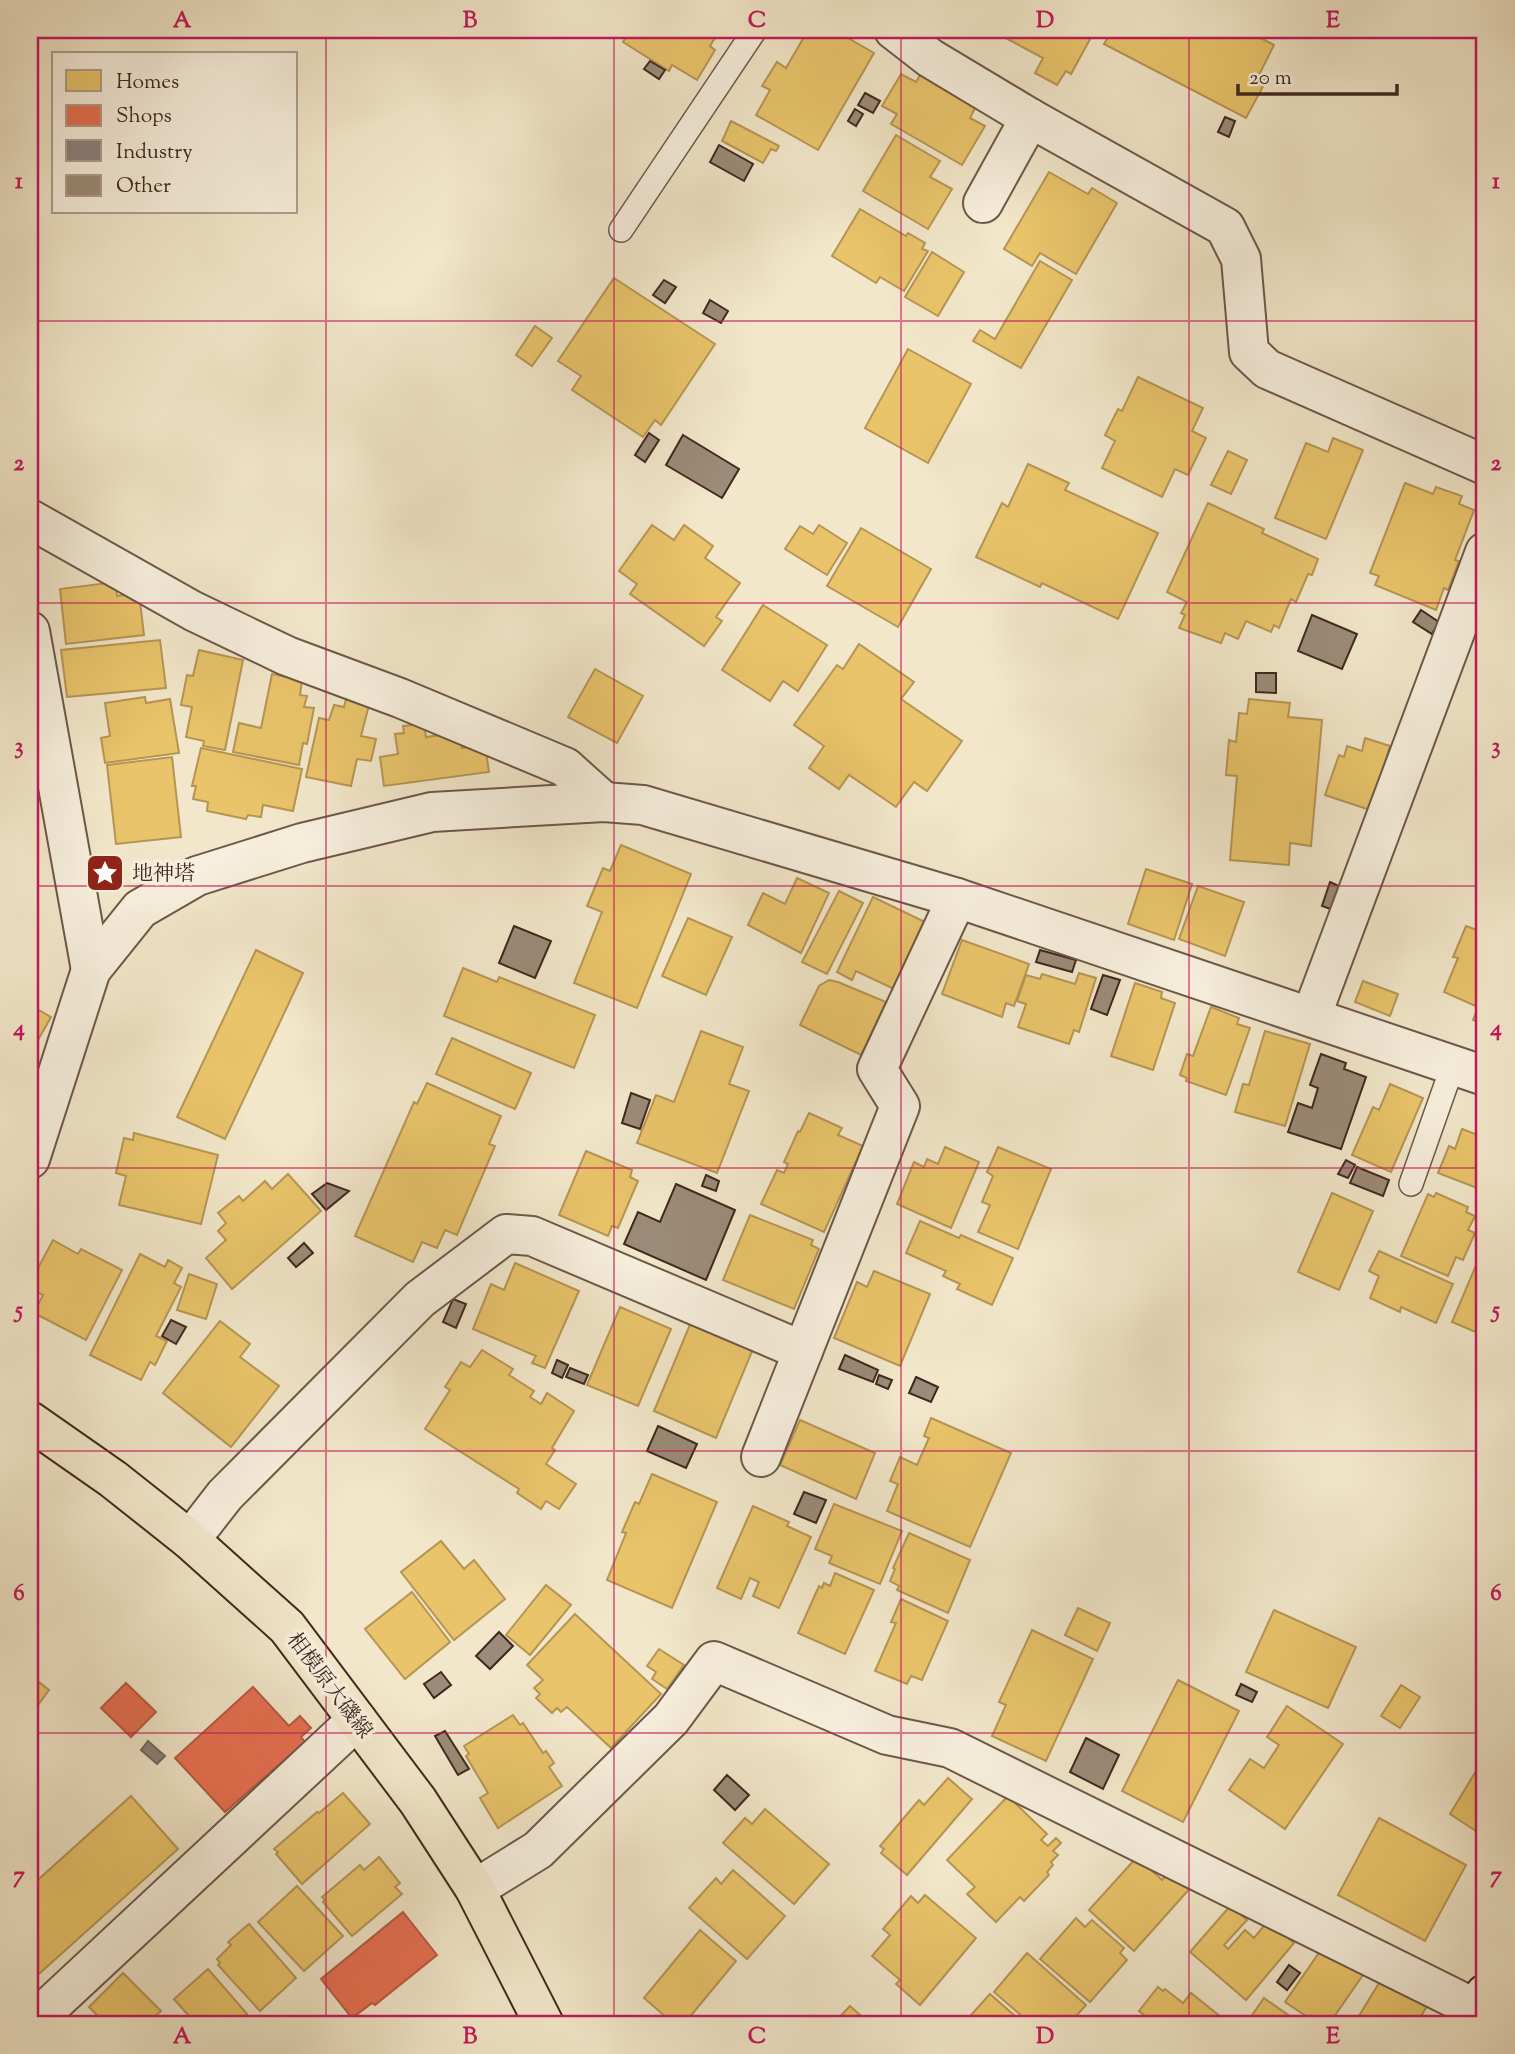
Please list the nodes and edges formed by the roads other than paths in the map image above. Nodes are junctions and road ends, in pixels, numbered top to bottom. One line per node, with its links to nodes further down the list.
1 (755, 30): 5 (lane)
2 (894, 30): 3 (street)
3 (1030, 118): 4 (street); 6 (street)
4 (983, 203)
5 (621, 230)
6 (1485, 465)
7 (30, 519): 10 (street)
8 (1485, 552): 13 (street)
9 (30, 631): 12 (street)
10 (604, 802): 11 (street); 12 (street)
11 (957, 898): 13 (street); 17 (street)
12 (91, 970): 15 (street)
13 (1311, 1017): 14 (street)
14 (1469, 1071): 16 (lane)
15 (30, 1159)
16 (1411, 1184)
17 (803, 1351): 19 (street); 20 (street)
18 (30, 1421): 20 (main road, 相模原大磯線)
19 (761, 1457)
20 (190, 1540): 21 (main road, 相模原大磯線)
21 (357, 1720): 22 (main road, 相模原大磯線); 24 (street)
22 (475, 1889): 23 (street); 25 (main road, 相模原大磯線)
23 (1476, 2009)
24 (31, 2024)
25 (544, 2024)

